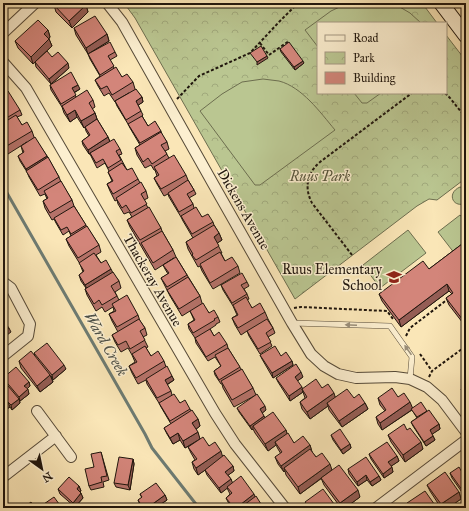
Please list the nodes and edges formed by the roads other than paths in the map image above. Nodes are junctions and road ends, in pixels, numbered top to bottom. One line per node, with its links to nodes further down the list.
1 (35, 3): 4 (street)
2 (107, 3): 8 (street, Dickens Avenue)
3 (441, 3): 5 (street)
4 (3, 33)
5 (466, 36)
6 (3, 62): 17 (street, Thackeray Avenue)
7 (3, 282): 9 (street)
8 (292, 323): 10 (street, Dickens Avenue); 10 (lane, one-way to 8)
9 (3, 356)
10 (410, 379): 12 (street, Dickens Avenue)
11 (37, 410): 13 (street)
12 (466, 432)
13 (56, 436): 15 (street); 16 (street)
14 (466, 440): 18 (street)
15 (71, 456)
16 (3, 477)
17 (285, 508)
18 (376, 508)

